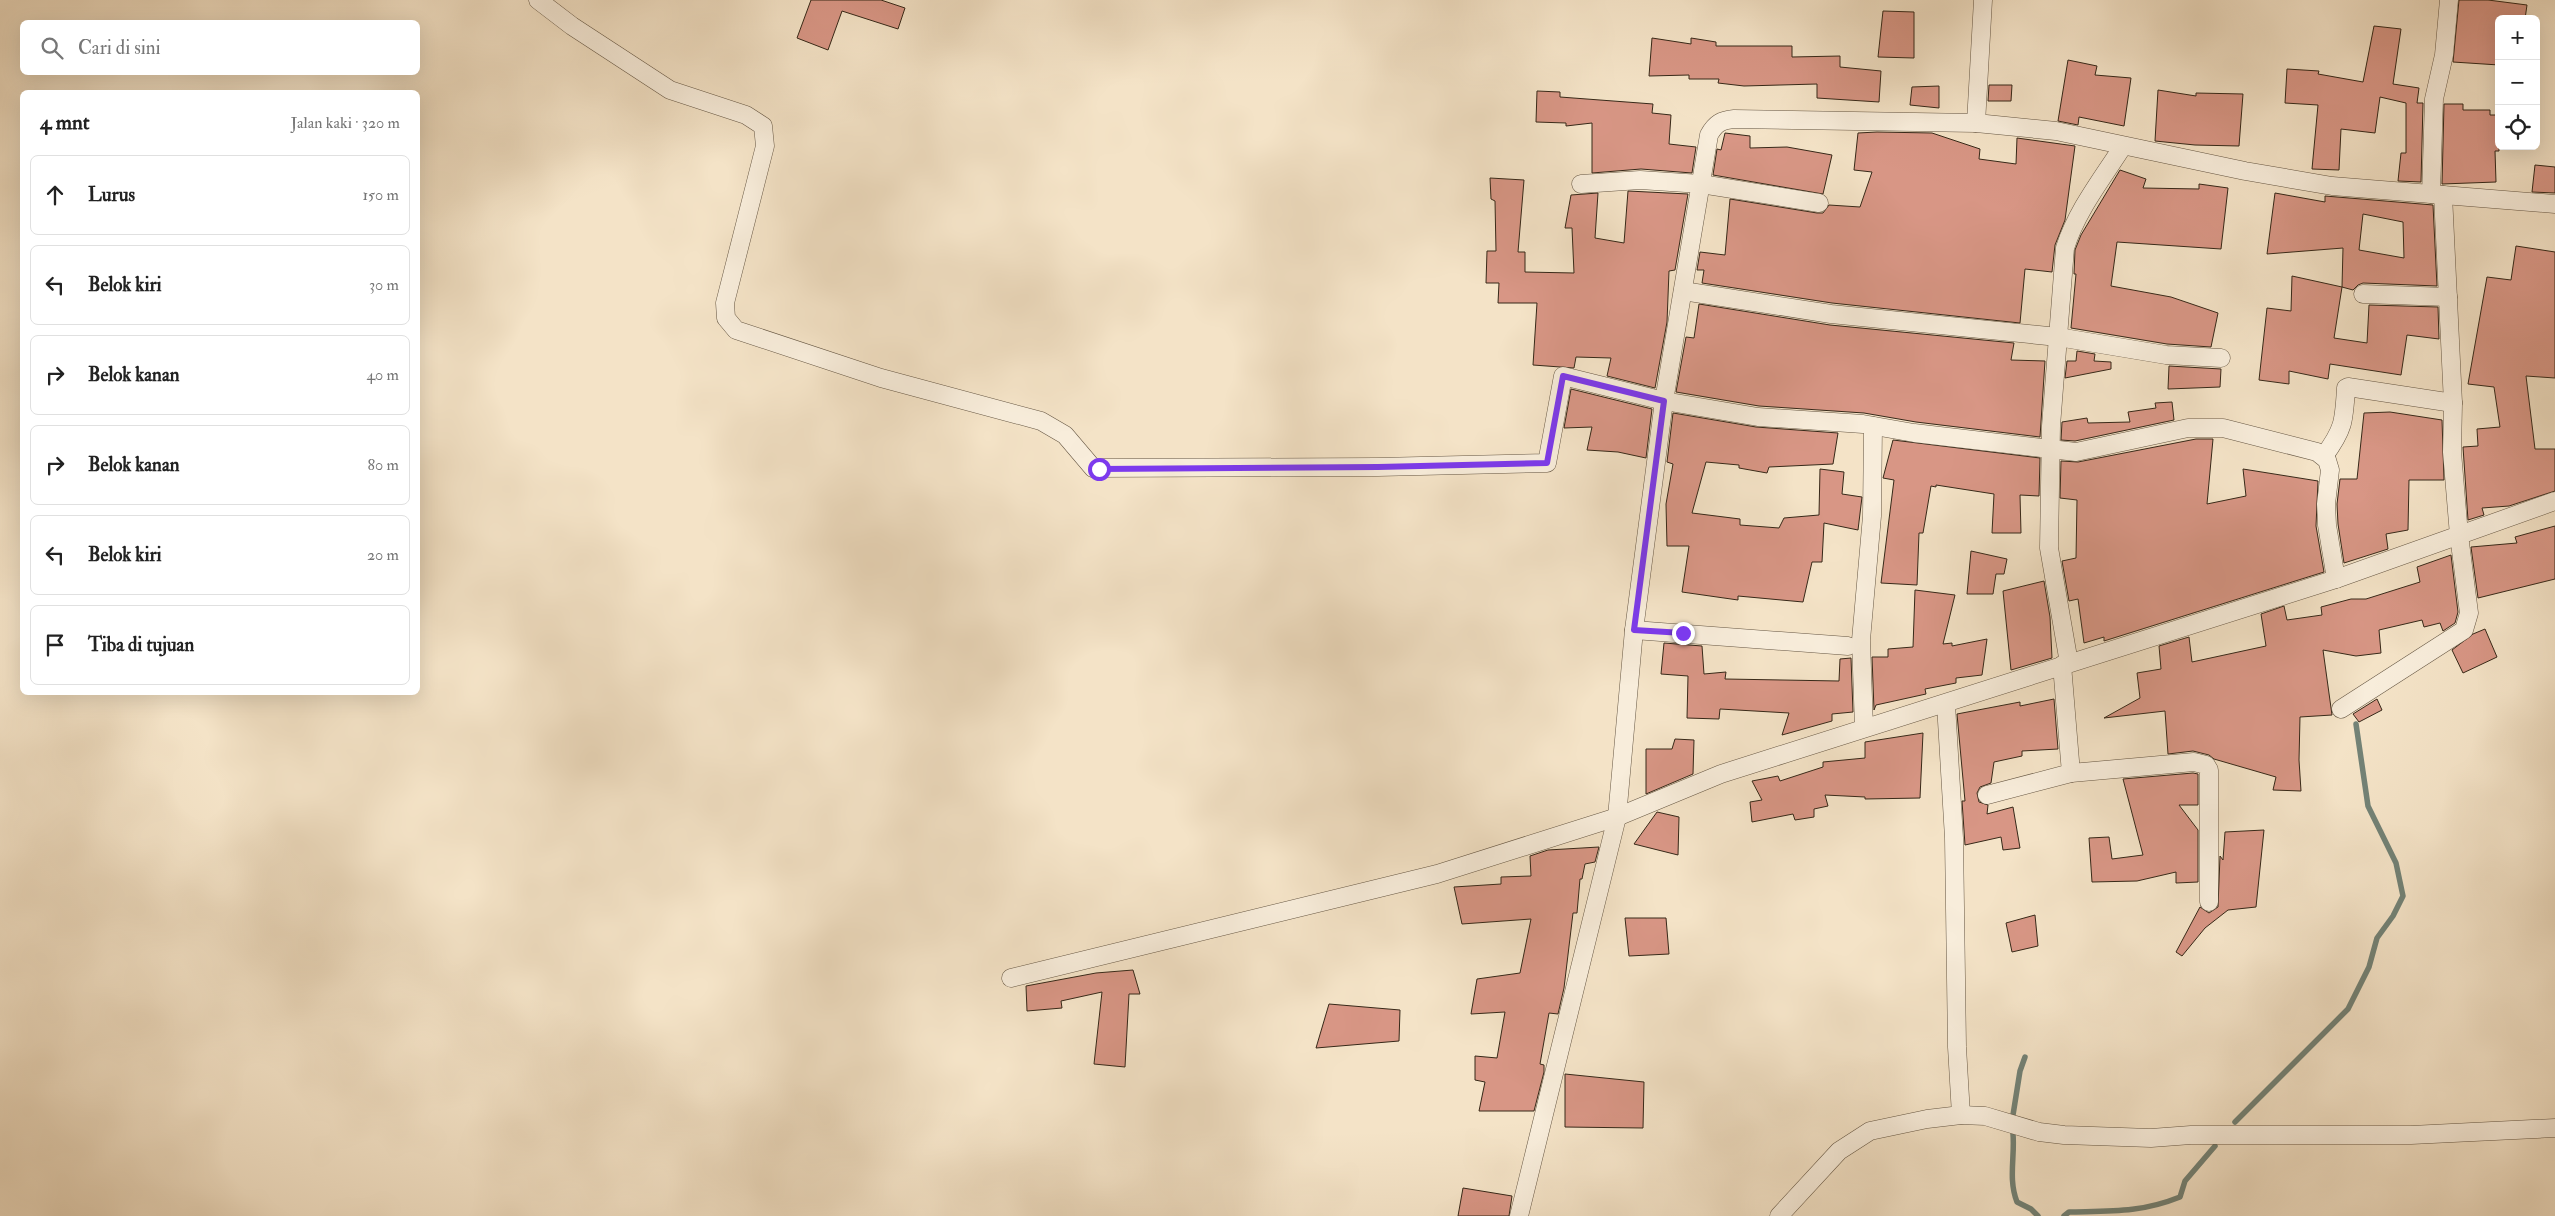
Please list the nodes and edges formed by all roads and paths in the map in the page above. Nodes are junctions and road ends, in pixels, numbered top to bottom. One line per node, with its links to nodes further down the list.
1 (538, 0): 16 (street)
2 (1983, 0): 4 (street)
3 (2449, 0): 8 (street)
4 (1976, 123): 5 (street); 7 (street)
5 (2123, 146): 8 (street); 14 (street)
6 (1581, 184): 7 (street)
7 (1701, 184): 9 (street); 11 (street)
8 (2437, 194): 10 (street); 13 (street)
9 (1819, 203)
10 (2555, 204)
11 (1683, 291): 14 (street); 16 (street)
12 (2363, 294): 13 (street)
13 (2448, 297): 17 (street)
14 (2058, 337): 15 (street); 19 (street)
15 (2221, 358)
16 (1664, 401): 18 (street); 24 (street)
17 (2453, 403): 20 (street); 22 (street)
18 (1873, 426): 19 (street); 29 (street)
19 (2050, 448): 20 (street); 26 (street)
20 (2324, 456): 23 (street)
21 (2555, 501): 22 (street)
22 (2458, 535): 23 (street); 28 (street)
23 (2336, 579): 26 (street)
24 (1634, 630): 25 (street); 32 (street)
25 (1848, 646)
26 (2066, 664): 27 (street); 30 (street)
27 (1946, 704): 29 (street); 35 (street)
28 (2340, 709)
29 (1864, 728): 32 (street)
30 (2071, 773): 31 (street); 33 (street)
31 (1987, 795)
32 (1617, 818): 34 (street); 37 (street)
33 (2208, 902)
34 (1011, 978)
35 (1961, 1115): 36 (street); 38 (street)
36 (2555, 1128)
37 (1519, 1216)
38 (1779, 1216)

